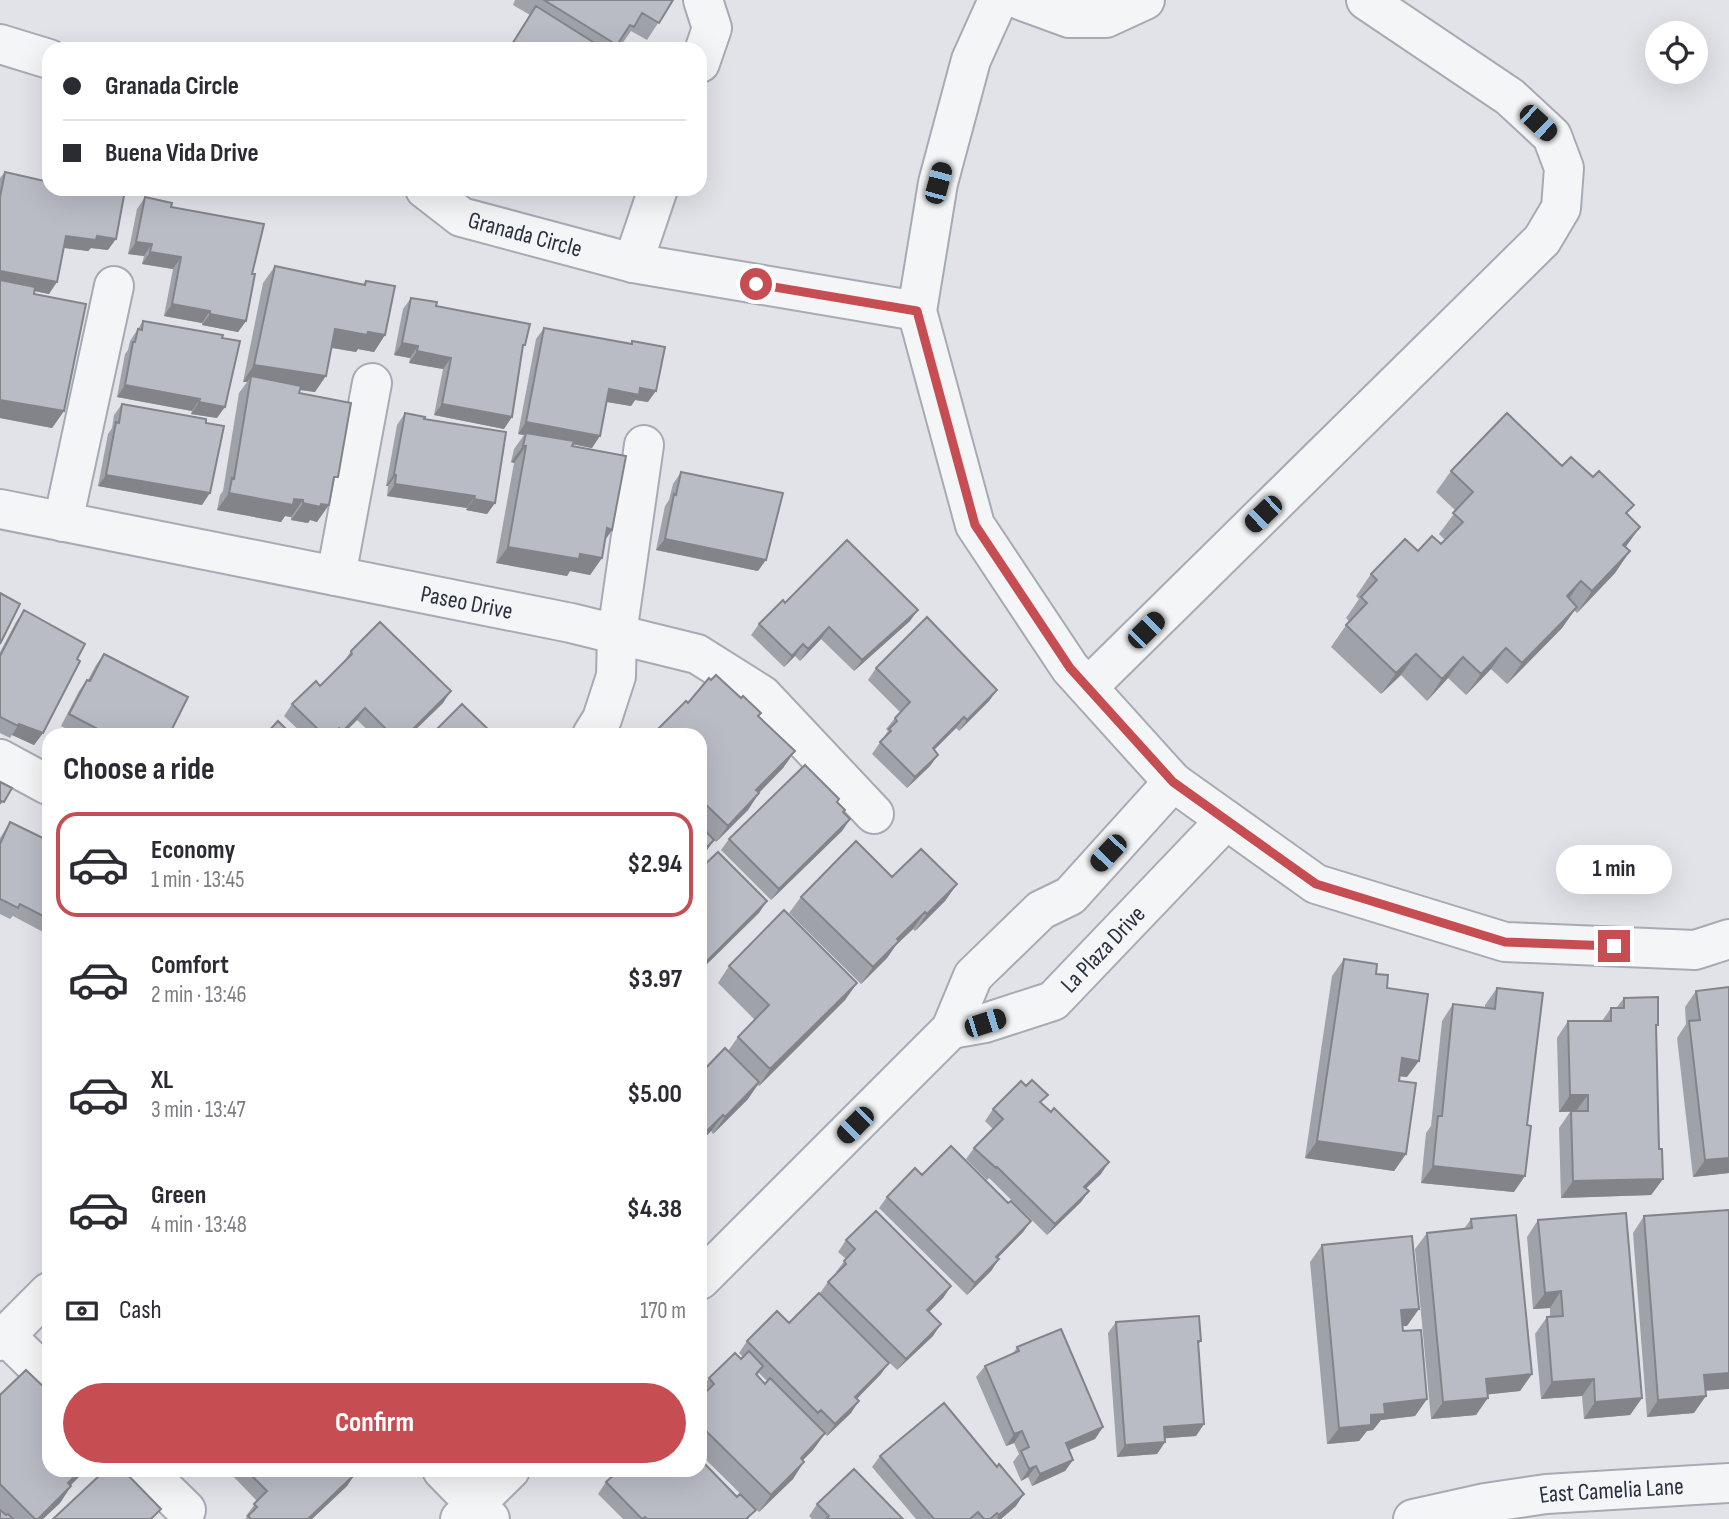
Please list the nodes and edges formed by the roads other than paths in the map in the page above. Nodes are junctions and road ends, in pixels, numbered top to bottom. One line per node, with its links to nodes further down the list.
1 (703, 0): 6 (street)
2 (998, 0): 13 (street)
3 (1020, 0): 4 (street)
4 (1145, 0)
5 (1366, 0): 20 (street)
6 (707, 43)
7 (0, 44): 8 (street)
8 (42, 57)
9 (434, 196): 11 (street, Granada Circle)
10 (656, 196): 11 (street)
11 (633, 263): 13 (street, Granada Circle)
12 (114, 286): 17 (street)
13 (917, 311): 20 (street)
14 (372, 383): 18 (street)
15 (644, 445): 19 (street)
16 (0, 509): 17 (street, Paseo Drive)
17 (63, 522): 18 (street, Paseo Drive)
18 (337, 576): 19 (street, Paseo Drive)
19 (617, 634): 21 (street); 25 (street, Paseo Drive)
20 (1088, 687): 24 (street)
21 (596, 728)
22 (0, 759): 23 (street)
23 (42, 782)
24 (1173, 782): 26 (street); 28 (street)
25 (874, 814)
26 (1226, 820): 27 (street); 28 (street, La Plaza Drive)
27 (1729, 939)
28 (951, 1029): 29 (street)
29 (707, 1273)
30 (42, 1299): 31 (street)
31 (3, 1338): 32 (street)
32 (42, 1372)
33 (152, 1477): 37 (street)
34 (447, 1477): 38 (street)
35 (504, 1477): 38 (street)
36 (1729, 1483): 39 (street, East Camelia Lane)
37 (186, 1510)
38 (475, 1514)
39 (1413, 1519)

